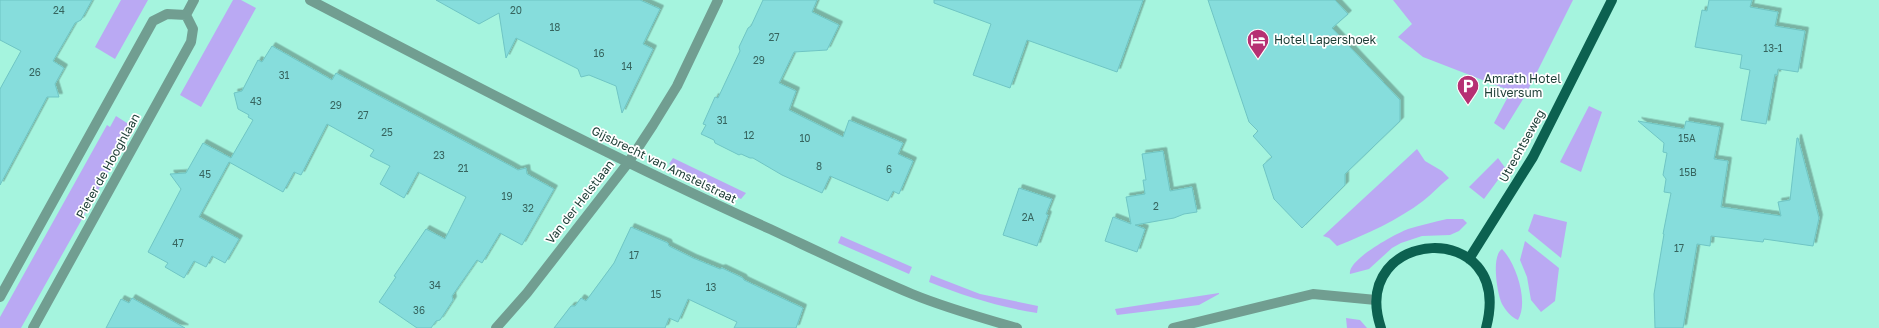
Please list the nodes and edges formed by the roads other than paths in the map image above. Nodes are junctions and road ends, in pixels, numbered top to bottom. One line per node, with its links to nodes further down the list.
1 (194, 0): 5 (street)
2 (310, 0): 6 (street, Gijsbrecht van Amstelstraat)
3 (718, 0): 6 (street, Van der Helstlaan)
4 (1612, 0): 7 (main road, Utrechtseweg)
5 (186, 15): 8 (street); 10 (street, Pieter de Hooghlaan)
6 (628, 163): 11 (street, Van der Helstlaan); 12 (street, Gijsbrecht van Amstelstraat)
7 (1470, 259): 9 (main road); 15 (main road)
8 (0, 298)
9 (1376, 300): 13 (street); 14 (main road)
10 (33, 328)
11 (496, 328)
12 (1017, 328)
13 (1173, 328)
14 (1381, 328)
15 (1486, 328)

